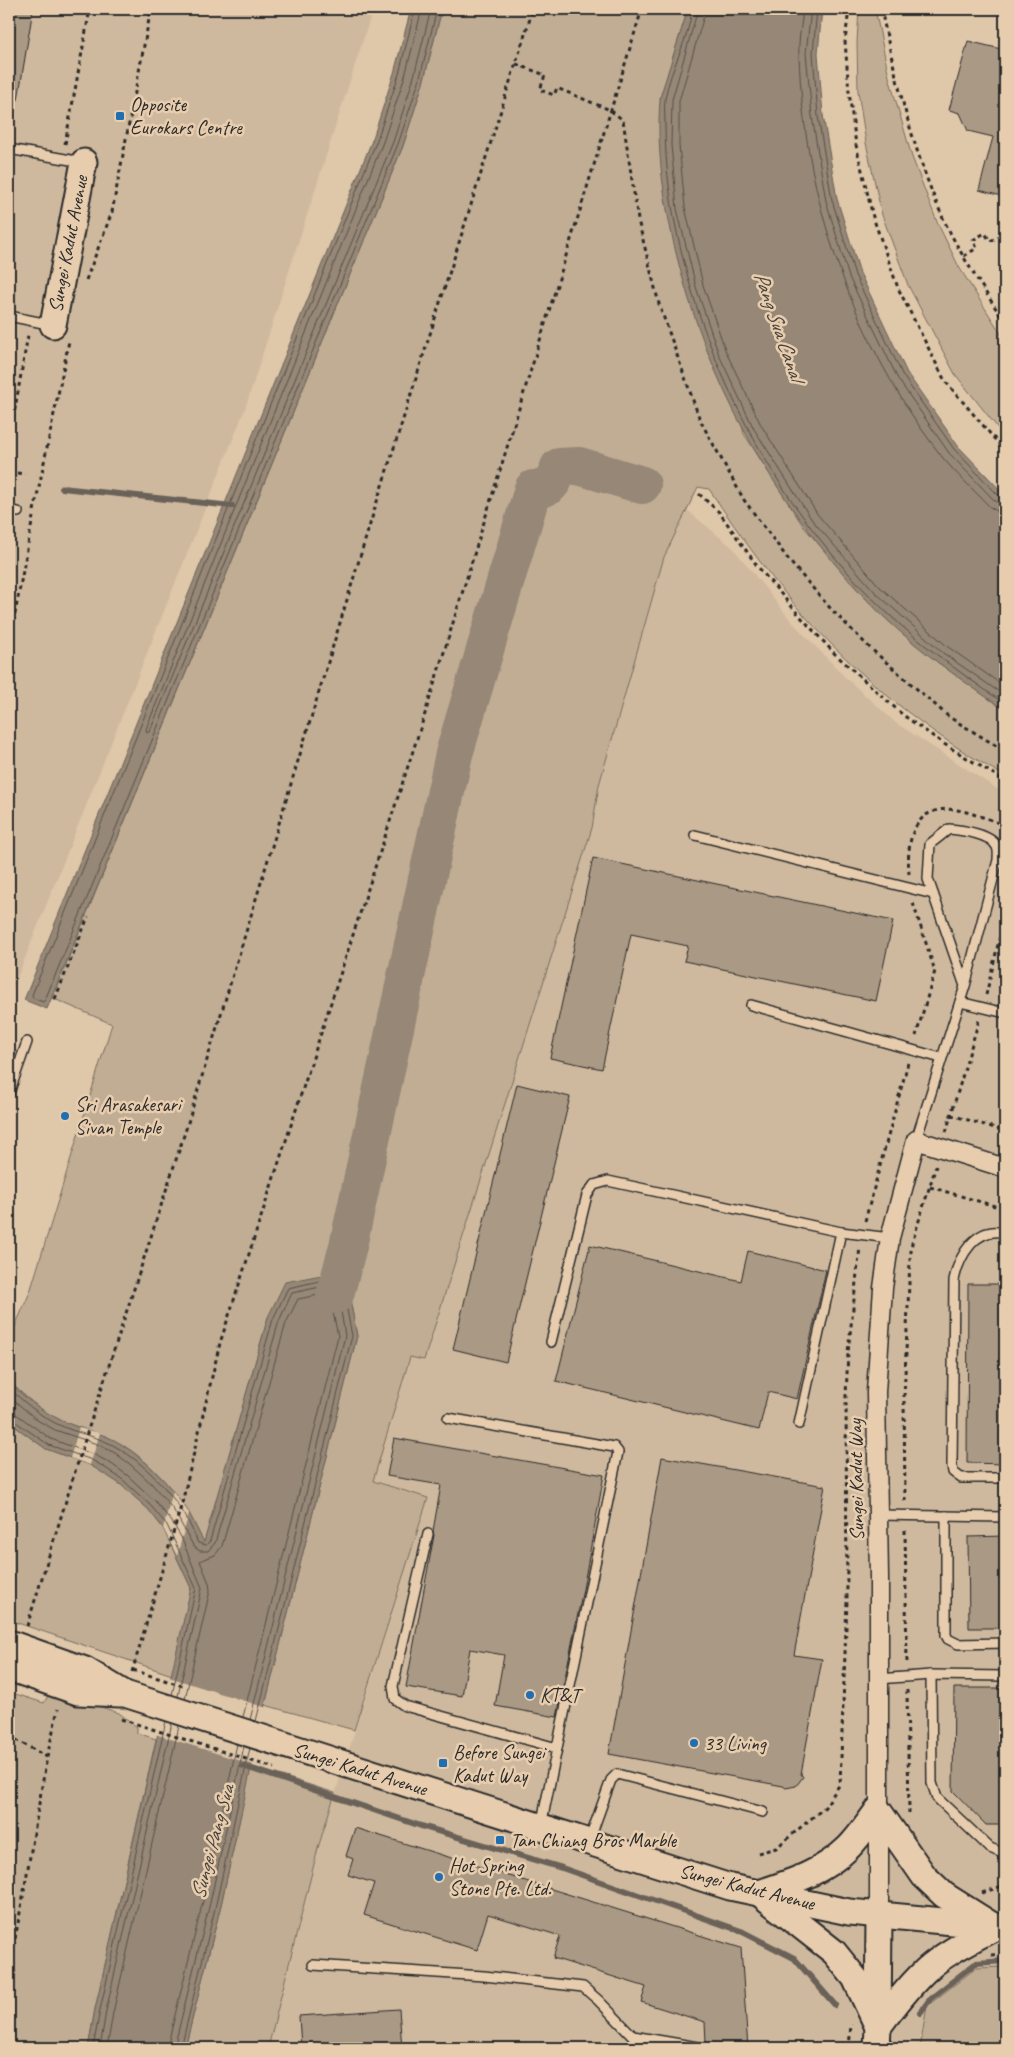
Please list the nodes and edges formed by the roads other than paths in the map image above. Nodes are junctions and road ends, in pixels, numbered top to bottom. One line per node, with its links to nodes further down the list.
1 (9, 149): 2 (lane)
2 (84, 162): 4 (street, Sungei Kadut Avenue)
3 (9, 316): 4 (lane)
4 (61, 331)
5 (695, 835): 6 (lane)
6 (933, 894): 7 (lane); 7 (lane)
7 (965, 986): 8 (lane)
8 (960, 1002): 10 (lane); 12 (lane)
9 (751, 1005): 12 (lane)
10 (1005, 1012)
11 (27, 1042): 13 (lane)
12 (941, 1058): 14 (lane)
13 (9, 1093)
14 (916, 1140): 15 (street); 18 (street, Sungei Kadut Way)
15 (1005, 1168)
16 (840, 1232): 18 (lane); 19 (lane); 21 (lane)
17 (1005, 1234): 22 (lane)
18 (890, 1238): 23 (street, Sungei Kadut Way)
19 (551, 1342)
20 (448, 1418): 34 (lane)
21 (800, 1424)
22 (1005, 1478)
23 (878, 1515): 24 (lane); 32 (street, Sungei Kadut Way)
24 (946, 1516): 25 (lane); 28 (lane)
25 (1005, 1517)
26 (428, 1534): 34 (lane)
27 (17, 1639): 33 (street, Sungei Kadut Avenue)
28 (1005, 1643)
29 (9, 1668): 33 (street, Sungei Kadut Avenue)
30 (931, 1675): 31 (lane); 32 (lane); 39 (lane)
31 (1005, 1676)
32 (878, 1679): 35 (street, Sungei Kadut Way)
33 (136, 1698): 37 (street, Sungei Kadut Avenue)
34 (557, 1748): 37 (lane)
35 (878, 1810): 40 (street); 41 (street, Sungei Kadut Way); 42 (street)
36 (763, 1812): 38 (lane)
37 (541, 1826): 38 (street, Sungei Kadut Avenue)
38 (589, 1841): 40 (street, Sungei Kadut Avenue)
39 (1005, 1854)
40 (759, 1893): 41 (street, Sungei Kadut Avenue); 44 (street)
41 (879, 1916): 42 (street, Sungei Kadut Avenue); 44 (street)
42 (1000, 1927): 44 (street)
43 (313, 1965): 45 (lane)
44 (878, 2037)
45 (704, 2048)

